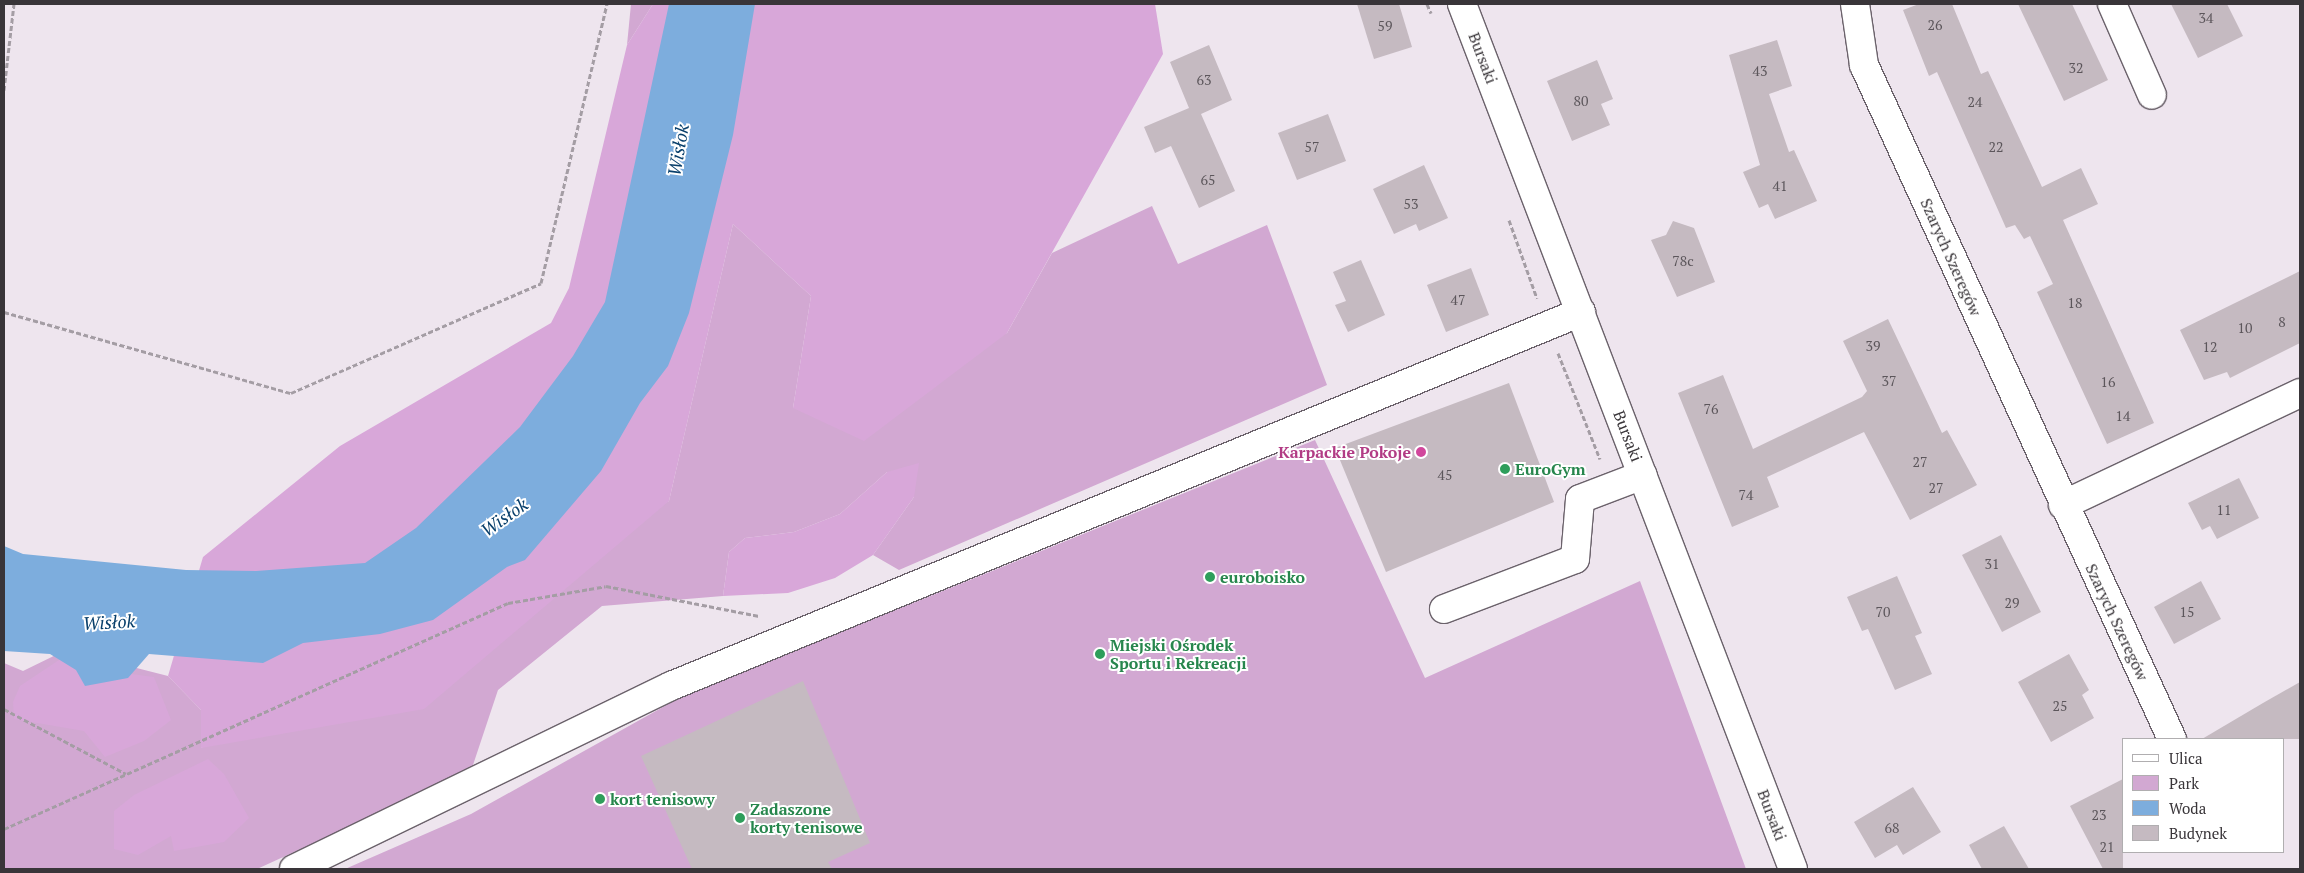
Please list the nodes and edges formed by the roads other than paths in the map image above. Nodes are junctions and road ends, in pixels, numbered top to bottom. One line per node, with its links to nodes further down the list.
1 (1462, 4): 5 (street, Bursaki)
2 (1856, 4): 8 (street, Szarych Szeregów)
3 (2112, 4): 4 (street)
4 (2152, 95)
5 (1581, 312): 7 (street, Bursaki); 11 (street)
6 (2300, 393): 8 (street)
7 (1643, 474): 9 (street); 12 (street, Bursaki)
8 (2063, 505): 10 (street, Szarych Szeregów)
9 (1444, 610)
10 (2172, 738)
11 (294, 869)
12 (1793, 869)

